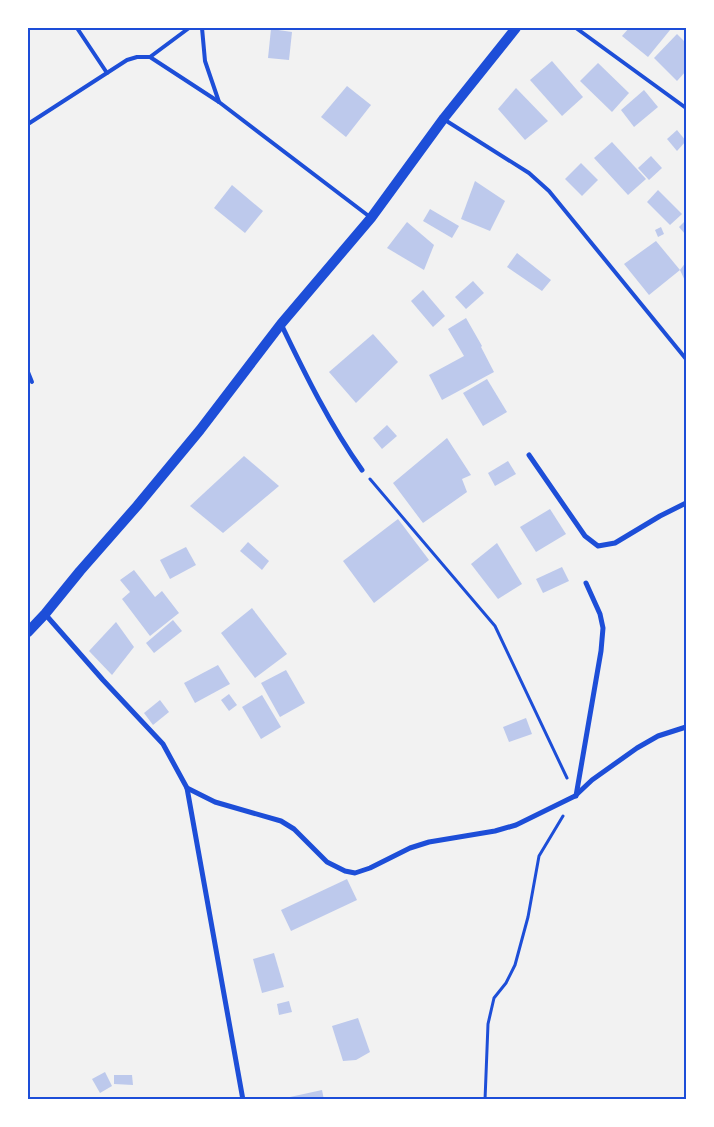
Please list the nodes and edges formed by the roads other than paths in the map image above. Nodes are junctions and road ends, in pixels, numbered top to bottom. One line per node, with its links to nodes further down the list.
1 (77, 28): 7 (lane)
2 (189, 28): 6 (lane)
3 (202, 28): 8 (lane)
4 (516, 28): 10 (main road)
5 (576, 28): 9 (lane)
6 (150, 57): 7 (lane); 8 (lane)
7 (107, 73): 11 (lane)
8 (219, 102): 12 (lane)
9 (686, 108)
10 (444, 118): 12 (main road); 14 (lane)
11 (28, 124)
12 (371, 218): 13 (main road)
13 (281, 324): 18 (street); 21 (main road)
14 (686, 359)
15 (28, 372): 16 (lane)
16 (32, 382)
17 (528, 455): 19 (street)
18 (362, 470)
19 (686, 503)
20 (586, 583): 25 (street)
21 (45, 614): 22 (main road); 24 (street)
22 (28, 632)
23 (686, 727): 25 (street)
24 (187, 788): 25 (street); 26 (street)
25 (576, 796)
26 (243, 1100)

